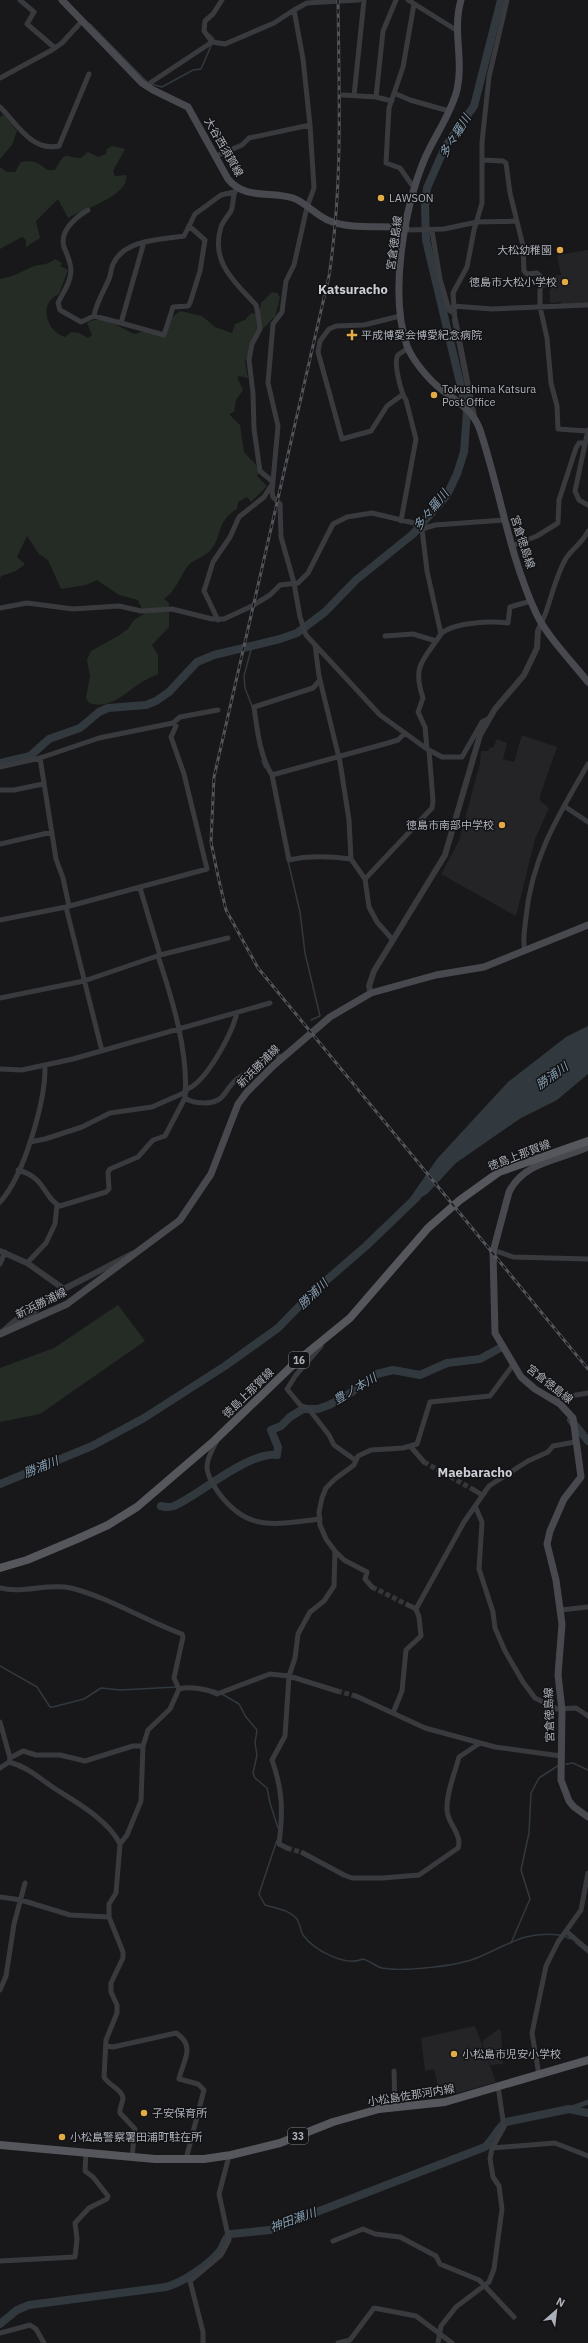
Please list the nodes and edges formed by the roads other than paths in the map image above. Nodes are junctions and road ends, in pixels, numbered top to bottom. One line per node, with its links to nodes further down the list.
1 (20, 0): 16 (street)
2 (222, 0): 15 (street)
3 (358, 0): 10 (street)
4 (364, 0): 22 (street)
5 (396, 0): 23 (street)
6 (408, 0): 11 (street)
7 (461, 0): 14 (main road, 宮倉徳島線)
8 (507, 0): 29 (street)
9 (65, 1): 13 (main road, 大谷西須賀線)
10 (334, 1): 12 (street)
11 (414, 4): 14 (street); 20 (street)
12 (294, 10): 15 (street); 27 (street)
13 (82, 21): 16 (street); 19 (main road, 大谷西須賀線)
14 (456, 30): 26 (main road, 宮倉徳島線)
15 (212, 42): 19 (street)
16 (55, 48): 18 (street)
17 (89, 74): 25 (street)
18 (0, 78)
19 (148, 87): 28 (main road, 大谷西須賀線)
20 (394, 93): 24 (street); 26 (street)
21 (343, 96): 22 (street)
22 (354, 96): 23 (street)
23 (376, 97): 24 (street)
24 (392, 102): 30 (street)
25 (0, 107)
26 (449, 111): 30 (main road, 宮倉徳島線)
27 (310, 126): 28 (street); 32 (street)
28 (216, 156): 31 (main road, 大谷西須賀線)
29 (483, 160): 34 (street); 35 (street)
30 (416, 186): 37 (main road, 宮倉徳島線)
31 (236, 190): 32 (main road, 大谷西須賀線); 36 (street); 53 (street)
32 (307, 207): 37 (main road, 大谷西須賀線); 53 (street)
33 (88, 210): 44 (street)
34 (516, 221): 35 (street); 42 (street)
35 (477, 222): 38 (street); 41 (street)
36 (189, 226): 39 (street); 47 (street)
37 (406, 228): 38 (street); 45 (main road, 宮倉徳島線)
38 (430, 231): 43 (street)
39 (144, 242): 44 (street); 47 (street)
40 (588, 305): 42 (street)
41 (453, 306): 42 (street); 43 (street)
42 (540, 307): 51 (street)
43 (454, 313): 46 (street)
44 (94, 316): 47 (street)
45 (400, 316): 48 (main road, 宮倉徳島線); 49 (street)
46 (455, 320): 50 (street)
47 (121, 323)
48 (408, 348): 49 (street); 50 (main road, 宮倉徳島線)
49 (402, 395): 58 (street)
50 (473, 415): 57 (main road, 宮倉徳島線)
51 (587, 430): 52 (street)
52 (584, 443): 56 (street); 61 (street)
53 (272, 484): 54 (street); 55 (street)
54 (264, 497): 55 (street); 65 (street)
55 (273, 497): 62 (street)
56 (588, 505)
57 (504, 520): 59 (street); 61 (main road, 宮倉徳島線)
58 (401, 521): 59 (street); 62 (street)
59 (420, 527): 67 (street)
60 (588, 531): 66 (street)
61 (512, 546): 63 (main road, 宮倉徳島線)
62 (294, 584): 65 (street); 70 (street)
63 (531, 602): 66 (main road, 宮倉徳島線); 67 (street)
64 (0, 608): 65 (street)
65 (218, 620)
66 (542, 622): 72 (main road, 宮倉徳島線); 74 (street)
67 (441, 634): 69 (street)
68 (384, 636): 69 (street)
69 (436, 641): 77 (street)
70 (315, 646): 71 (street); 76 (street)
71 (320, 680): 78 (street); 82 (street)
72 (588, 682)
73 (218, 710): 75 (street)
74 (488, 719): 77 (street); 96 (street)
75 (173, 723): 79 (street); 91 (street)
76 (405, 733): 77 (street); 78 (street)
77 (428, 750): 90 (street)
78 (339, 757): 82 (street); 89 (street)
79 (40, 758): 81 (street); 83 (street)
80 (588, 764): 85 (street)
81 (0, 768)
82 (272, 775): 89 (street)
83 (43, 784): 84 (street); 87 (street)
84 (0, 790)
85 (564, 806): 86 (street); 97 (street)
86 (588, 822)
87 (52, 832): 88 (street); 92 (street)
88 (0, 844)
89 (351, 859): 90 (street)
90 (365, 880): 96 (street)
91 (140, 888): 92 (street); 98 (street)
92 (68, 906): 93 (street); 99 (street)
93 (0, 920)
94 (588, 925): 97 (main road, 新浜勝浦線)
95 (228, 938): 98 (street)
96 (393, 940): 100 (street)
97 (525, 951): 100 (main road, 新浜勝浦線)
98 (159, 956): 99 (street); 104 (street)
99 (84, 981): 101 (street); 105 (street)
100 (371, 993): 106 (main road, 新浜勝浦線)
101 (0, 998)
102 (270, 1003): 103 (street)
103 (237, 1013): 104 (street); 109 (street)
104 (178, 1030): 105 (street); 109 (street)
105 (102, 1051): 107 (street)
106 (282, 1057): 109 (street); 117 (main road, 新浜勝浦線)
107 (46, 1065): 108 (street); 111 (street)
108 (0, 1069)
109 (185, 1093): 111 (street); 115 (street)
110 (588, 1141): 124 (main road, 徳島上那賀線 / 16)
111 (30, 1142): 113 (street)
112 (588, 1147): 118 (main road, 宮倉徳島線)
113 (18, 1170): 114 (street); 115 (street)
114 (0, 1202)
115 (57, 1205): 120 (street)
116 (3, 1252): 120 (street); 121 (street)
117 (139, 1252): 122 (street); 123 (main road, 新浜勝浦線)
118 (493, 1252): 119 (street); 125 (main road, 宮倉徳島線)
119 (588, 1259)
120 (27, 1263): 122 (street)
121 (0, 1264)
122 (64, 1288): 123 (street)
123 (0, 1334)
124 (321, 1342): 128 (main road, 徳島上那賀線 / 16); 131 (street)
125 (514, 1365): 127 (main road, 宮倉徳島線); 130 (street)
126 (588, 1393): 127 (street)
127 (553, 1398): 129 (main road, 宮倉徳島線)
128 (220, 1436): 136 (street); 138 (main road, 徳島上那賀線 / 16)
129 (575, 1442): 134 (street); 144 (main road, 宮倉徳島線)
130 (411, 1447): 131 (street); 132 (street)
131 (355, 1460): 136 (street)
132 (424, 1462)
133 (474, 1490): 134 (street)
134 (482, 1496): 135 (street)
135 (475, 1506): 143 (street); 149 (street)
136 (320, 1520): 137 (street)
137 (335, 1551): 139 (street); 145 (street)
138 (0, 1568)
139 (372, 1587)
140 (0, 1588): 146 (street)
141 (408, 1605): 143 (street)
142 (588, 1607): 144 (street)
143 (416, 1609): 150 (street)
144 (560, 1610): 149 (main road, 宮倉徳島線)
145 (289, 1676): 146 (street); 147 (street); 160 (street)
146 (178, 1688): 154 (street)
147 (337, 1691)
148 (356, 1696): 150 (street)
149 (562, 1710): 151 (street); 155 (main road, 宮倉徳島線)
150 (393, 1713): 153 (street)
151 (588, 1716)
152 (0, 1722): 156 (street)
153 (480, 1743): 155 (street); 161 (street)
154 (143, 1746): 156 (street); 159 (street)
155 (562, 1756): 158 (main road, 宮倉徳島線)
156 (9, 1760): 157 (street); 159 (street)
157 (0, 1768)
158 (588, 1817)
159 (120, 1844): 166 (street)
160 (287, 1848)
161 (304, 1853)
162 (588, 1873): 167 (street)
163 (24, 1883): 165 (street)
164 (0, 1897): 165 (street)
165 (20, 1900): 166 (street); 169 (street)
166 (109, 1917): 170 (street)
167 (567, 1932): 168 (street); 173 (street)
168 (588, 1950)
169 (0, 1990)
170 (106, 2046): 181 (street); 182 (street)
171 (588, 2060): 173 (main road, 小松島佐那河内線 / 33)
172 (394, 2071): 175 (street)
173 (538, 2075): 174 (main road, 小松島佐那河内線 / 33)
174 (498, 2086): 175 (main road, 小松島佐那河内線 / 33); 177 (street)
175 (395, 2107): 179 (main road, 小松島佐那河内線 / 33)
176 (0, 2145): 178 (main road, 小松島佐那河内線 / 33)
177 (492, 2148): 180 (street); 185 (street)
178 (86, 2152): 181 (main road, 小松島佐那河内線 / 33); 184 (street)
179 (228, 2156): 182 (main road, 小松島佐那河内線 / 33); 190 (street)
180 (588, 2156)
181 (132, 2157): 182 (main road, 小松島佐那河内線 / 33)
182 (186, 2159)
183 (333, 2241): 185 (street)
184 (0, 2261)
185 (484, 2285): 186 (street); 187 (street)
186 (514, 2317)
187 (439, 2332): 191 (street); 192 (street); 193 (street)
188 (0, 2333): 189 (street)
189 (44, 2343)
190 (204, 2343)
191 (338, 2343)
192 (438, 2343)
193 (452, 2343)

